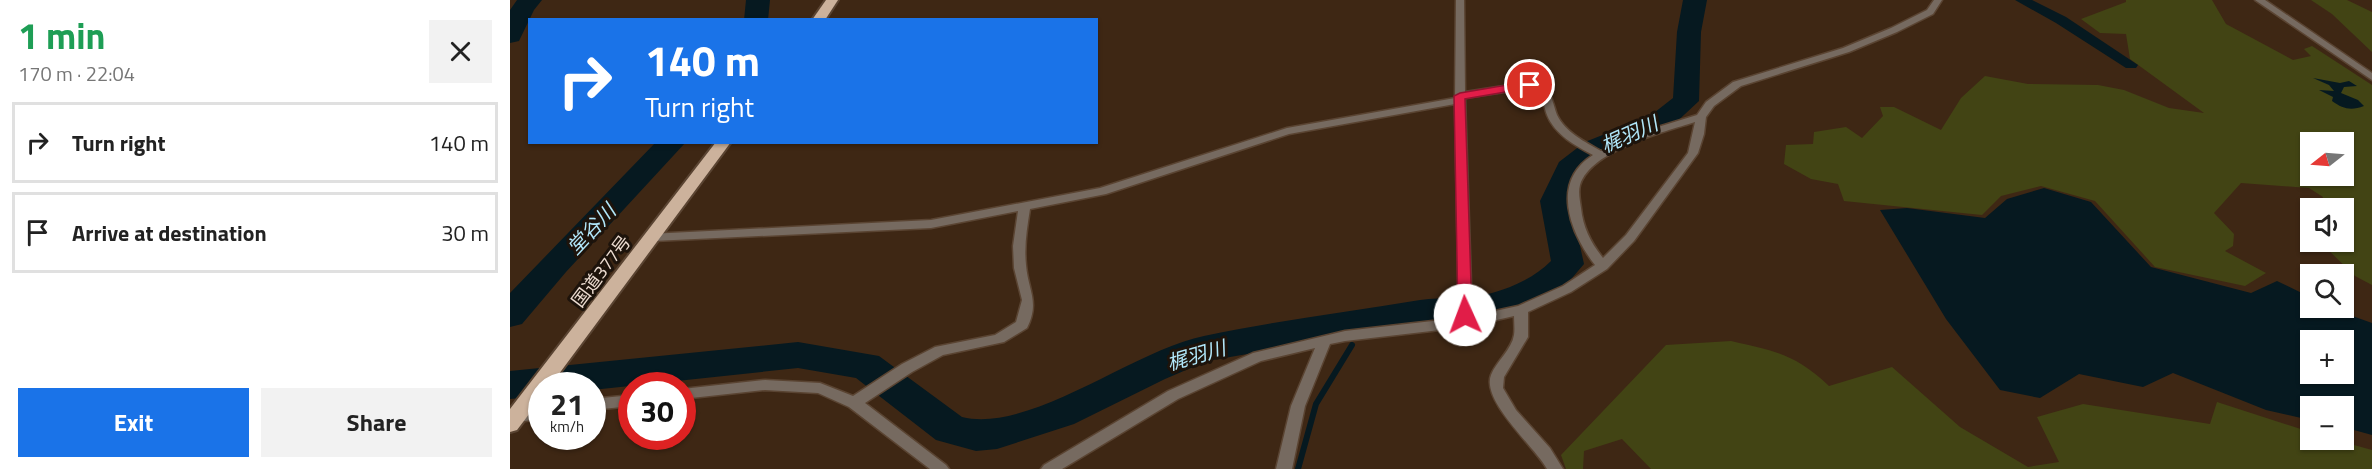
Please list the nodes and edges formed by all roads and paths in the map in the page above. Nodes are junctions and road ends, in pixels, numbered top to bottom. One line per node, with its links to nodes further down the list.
1 (832, 0): 5 (highway)
2 (1460, 0): 7 (street)
3 (1938, 0): 8 (street)
4 (2259, 0): 6 (street)
5 (819, 18)
6 (2372, 77)
7 (1460, 98): 10 (street); 11 (street); 15 (street)
8 (1701, 117): 10 (street); 13 (street)
9 (723, 144): 12 (highway, 国道377号)
10 (1599, 154): 13 (street)
11 (1024, 207): 12 (street); 19 (street)
12 (653, 237): 17 (highway, 国道377号)
13 (1603, 266): 14 (street)
14 (1521, 310): 15 (street); 25 (street)
15 (1465, 319): 16 (street)
16 (1325, 341): 23 (street); 24 (street)
17 (553, 372)
18 (696, 392): 19 (street)
19 (860, 399): 22 (street)
20 (528, 411): 21 (highway, 国道377号)
21 (513, 420)
22 (941, 469)
23 (1049, 469)
24 (1284, 469)
25 (1555, 469)

